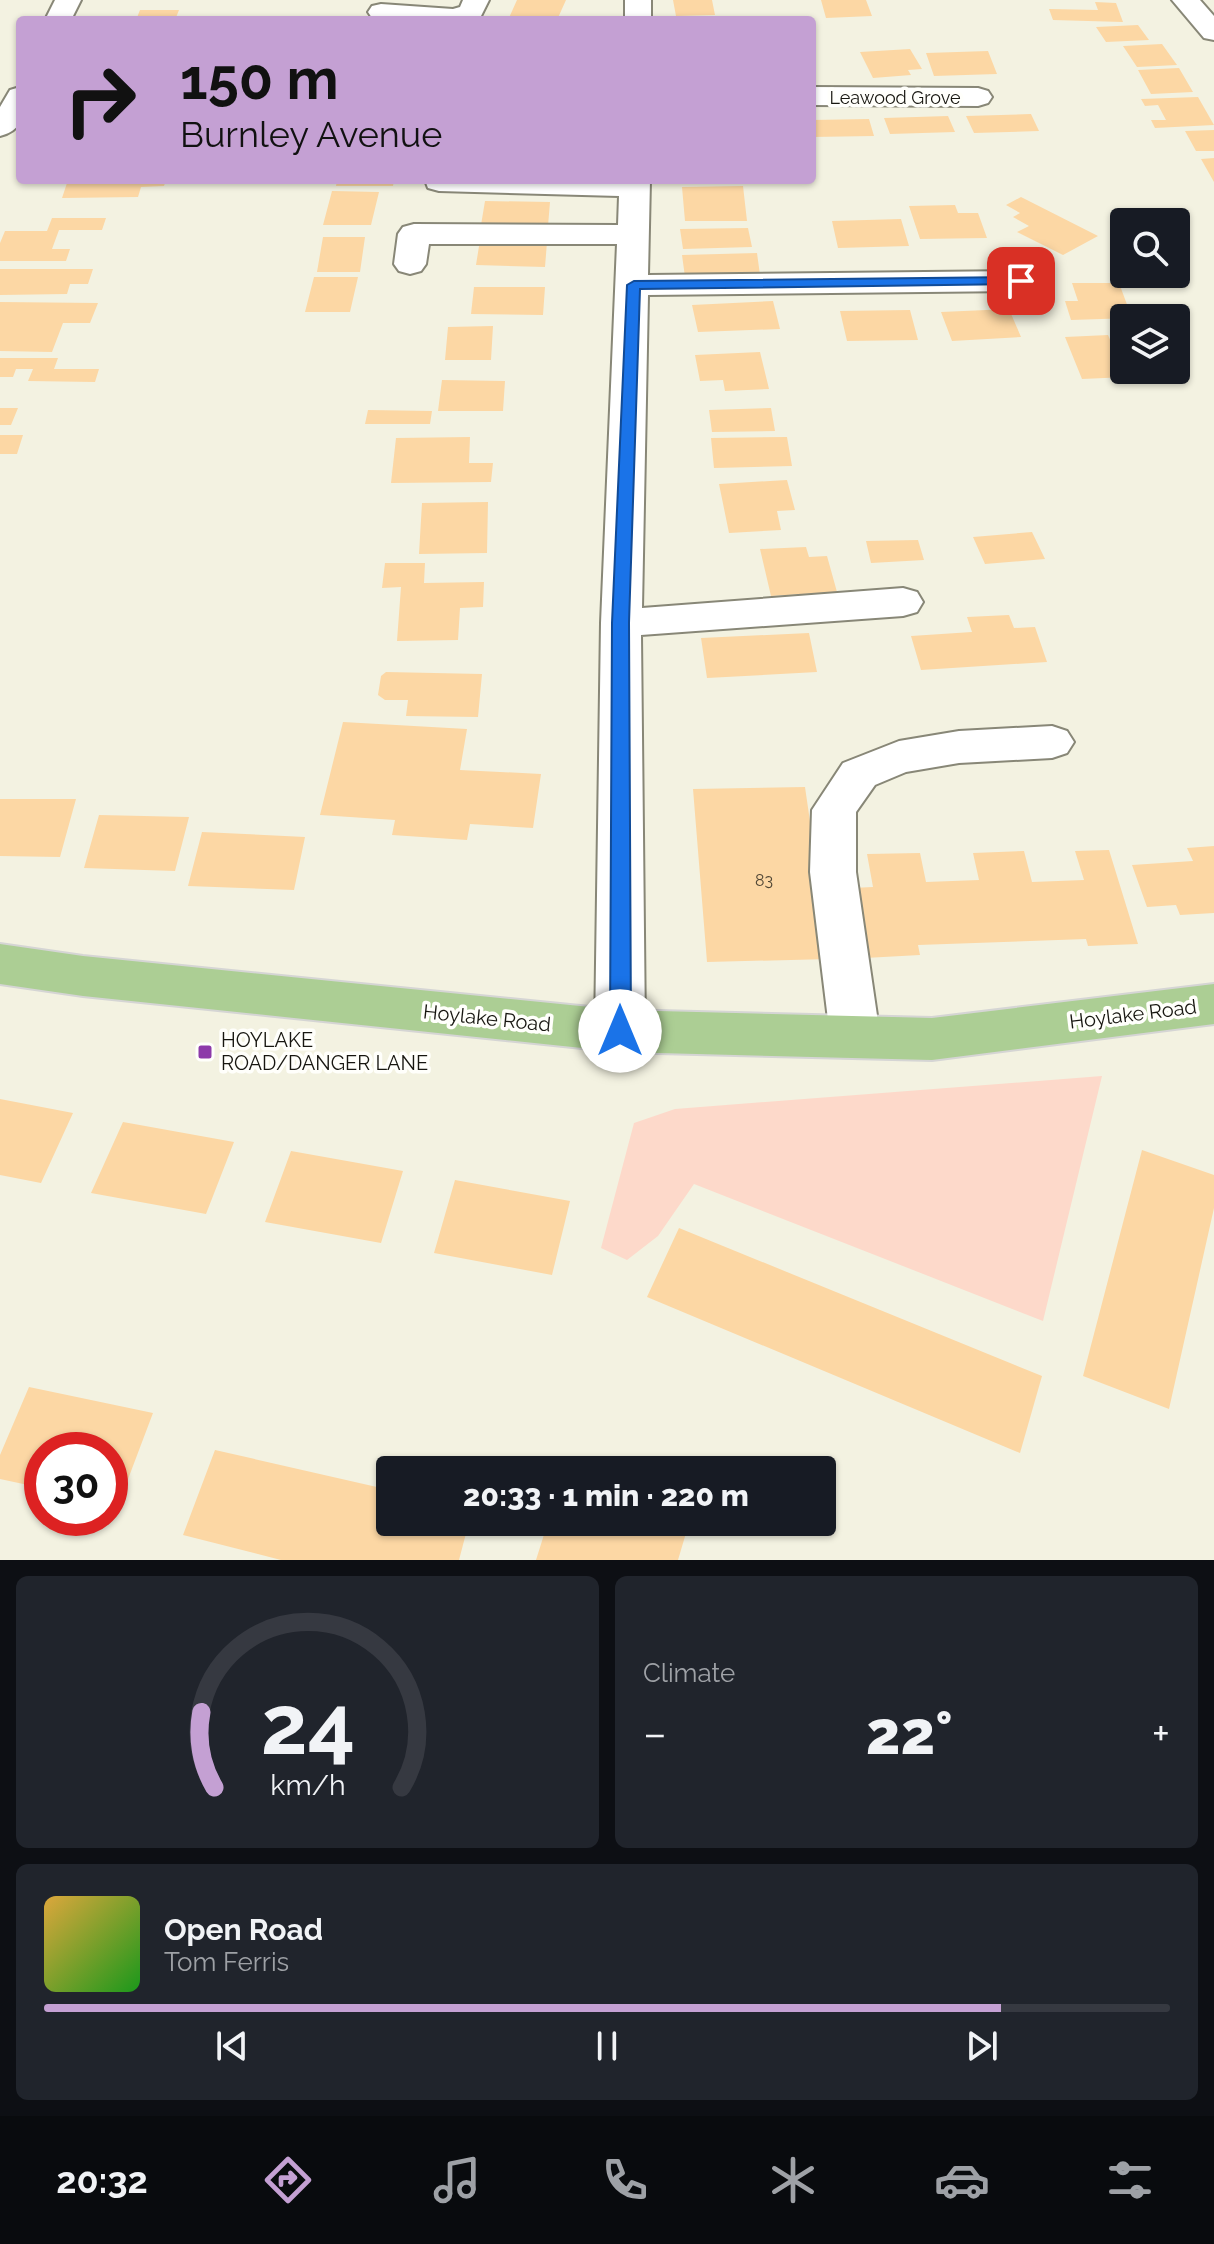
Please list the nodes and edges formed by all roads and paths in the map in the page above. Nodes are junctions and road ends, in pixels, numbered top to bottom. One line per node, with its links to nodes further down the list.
1 (476, 0): 5 (street)
2 (1185, 0): 6 (street)
3 (381, 12): 4 (street)
4 (439, 16)
5 (457, 16)
6 (1214, 32)
7 (816, 96): 8 (street, Leawood Grove)
8 (978, 97)
9 (16, 104): 10 (street)
10 (0, 127)
11 (635, 184): 12 (street)
12 (632, 235): 13 (street); 15 (street)
13 (410, 264)
14 (1021, 281): 15 (street)
15 (634, 285): 17 (street)
16 (903, 602): 17 (street)
17 (621, 623): 21 (street)
18 (1052, 742): 22 (street)
19 (0, 964): 21 (main road, Hoylake Road)
20 (1214, 1004): 22 (main road, Hoylake Road)
21 (620, 1031): 22 (main road, Hoylake Road)
22 (855, 1036)

